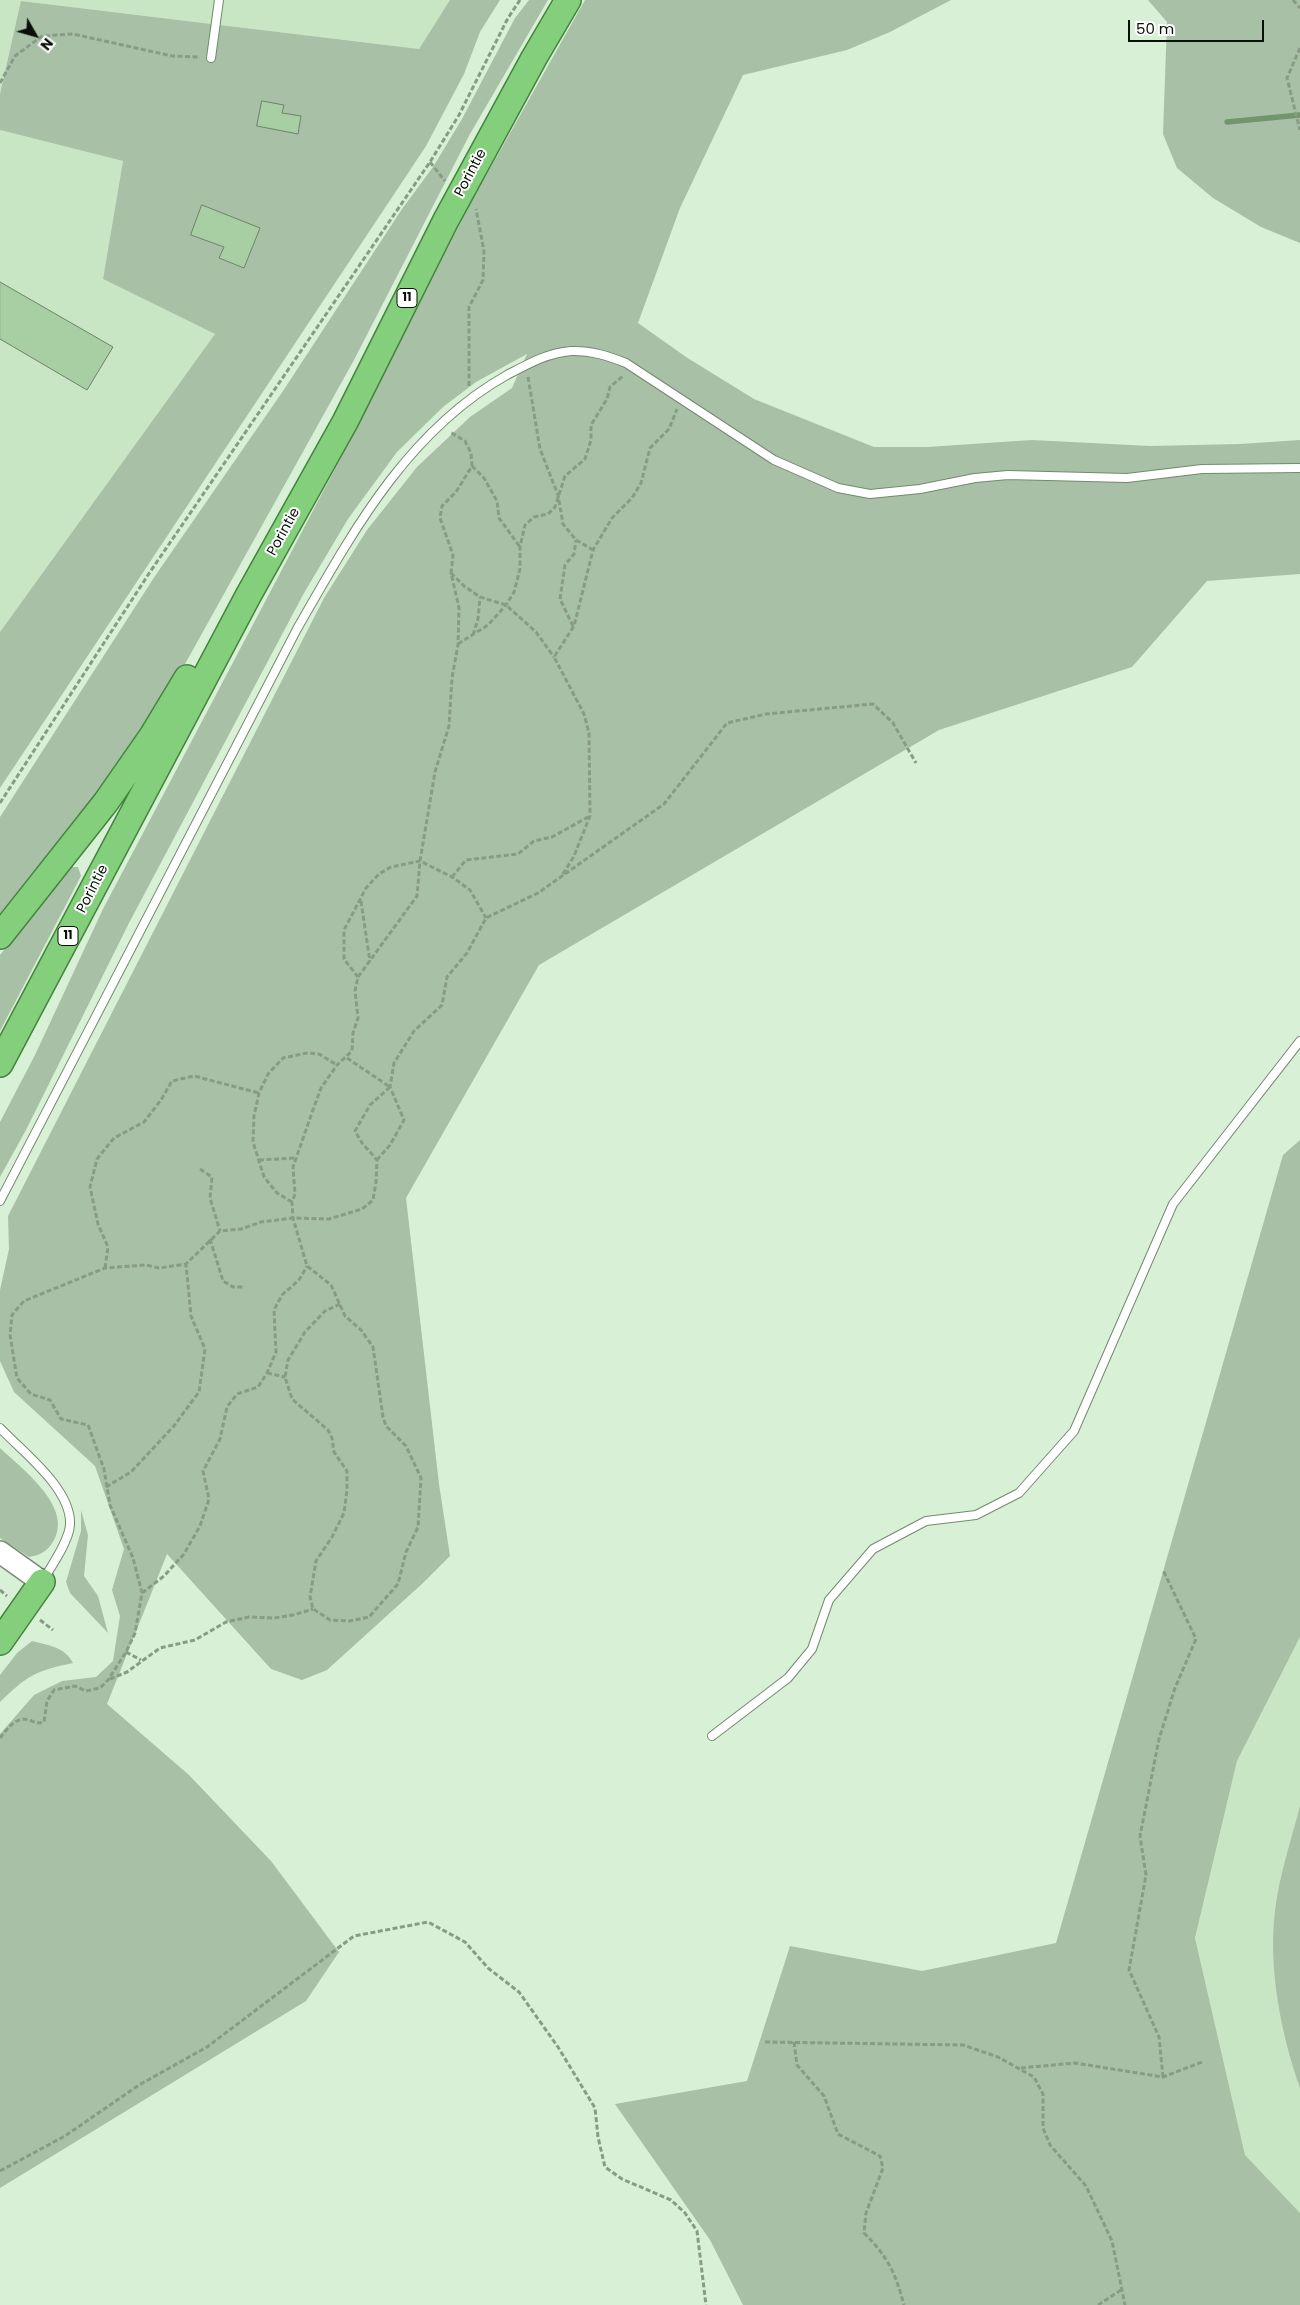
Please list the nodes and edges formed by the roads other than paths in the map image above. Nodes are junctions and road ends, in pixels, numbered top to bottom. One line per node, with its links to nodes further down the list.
1 (219, 0): 3 (lane)
2 (568, 0): 5 (highway, Porintie / 11)
3 (211, 58)
4 (1300, 468): 9 (lane)
5 (248, 596): 6 (highway); 8 (highway, Porintie / 11)
6 (0, 936)
7 (1300, 1041): 14 (lane)
8 (0, 1064)
9 (0, 1201)
10 (0, 1428): 12 (lane)
11 (0, 1552): 12 (main road)
12 (42, 1582): 13 (highway)
13 (0, 1642)
14 (712, 1736)

